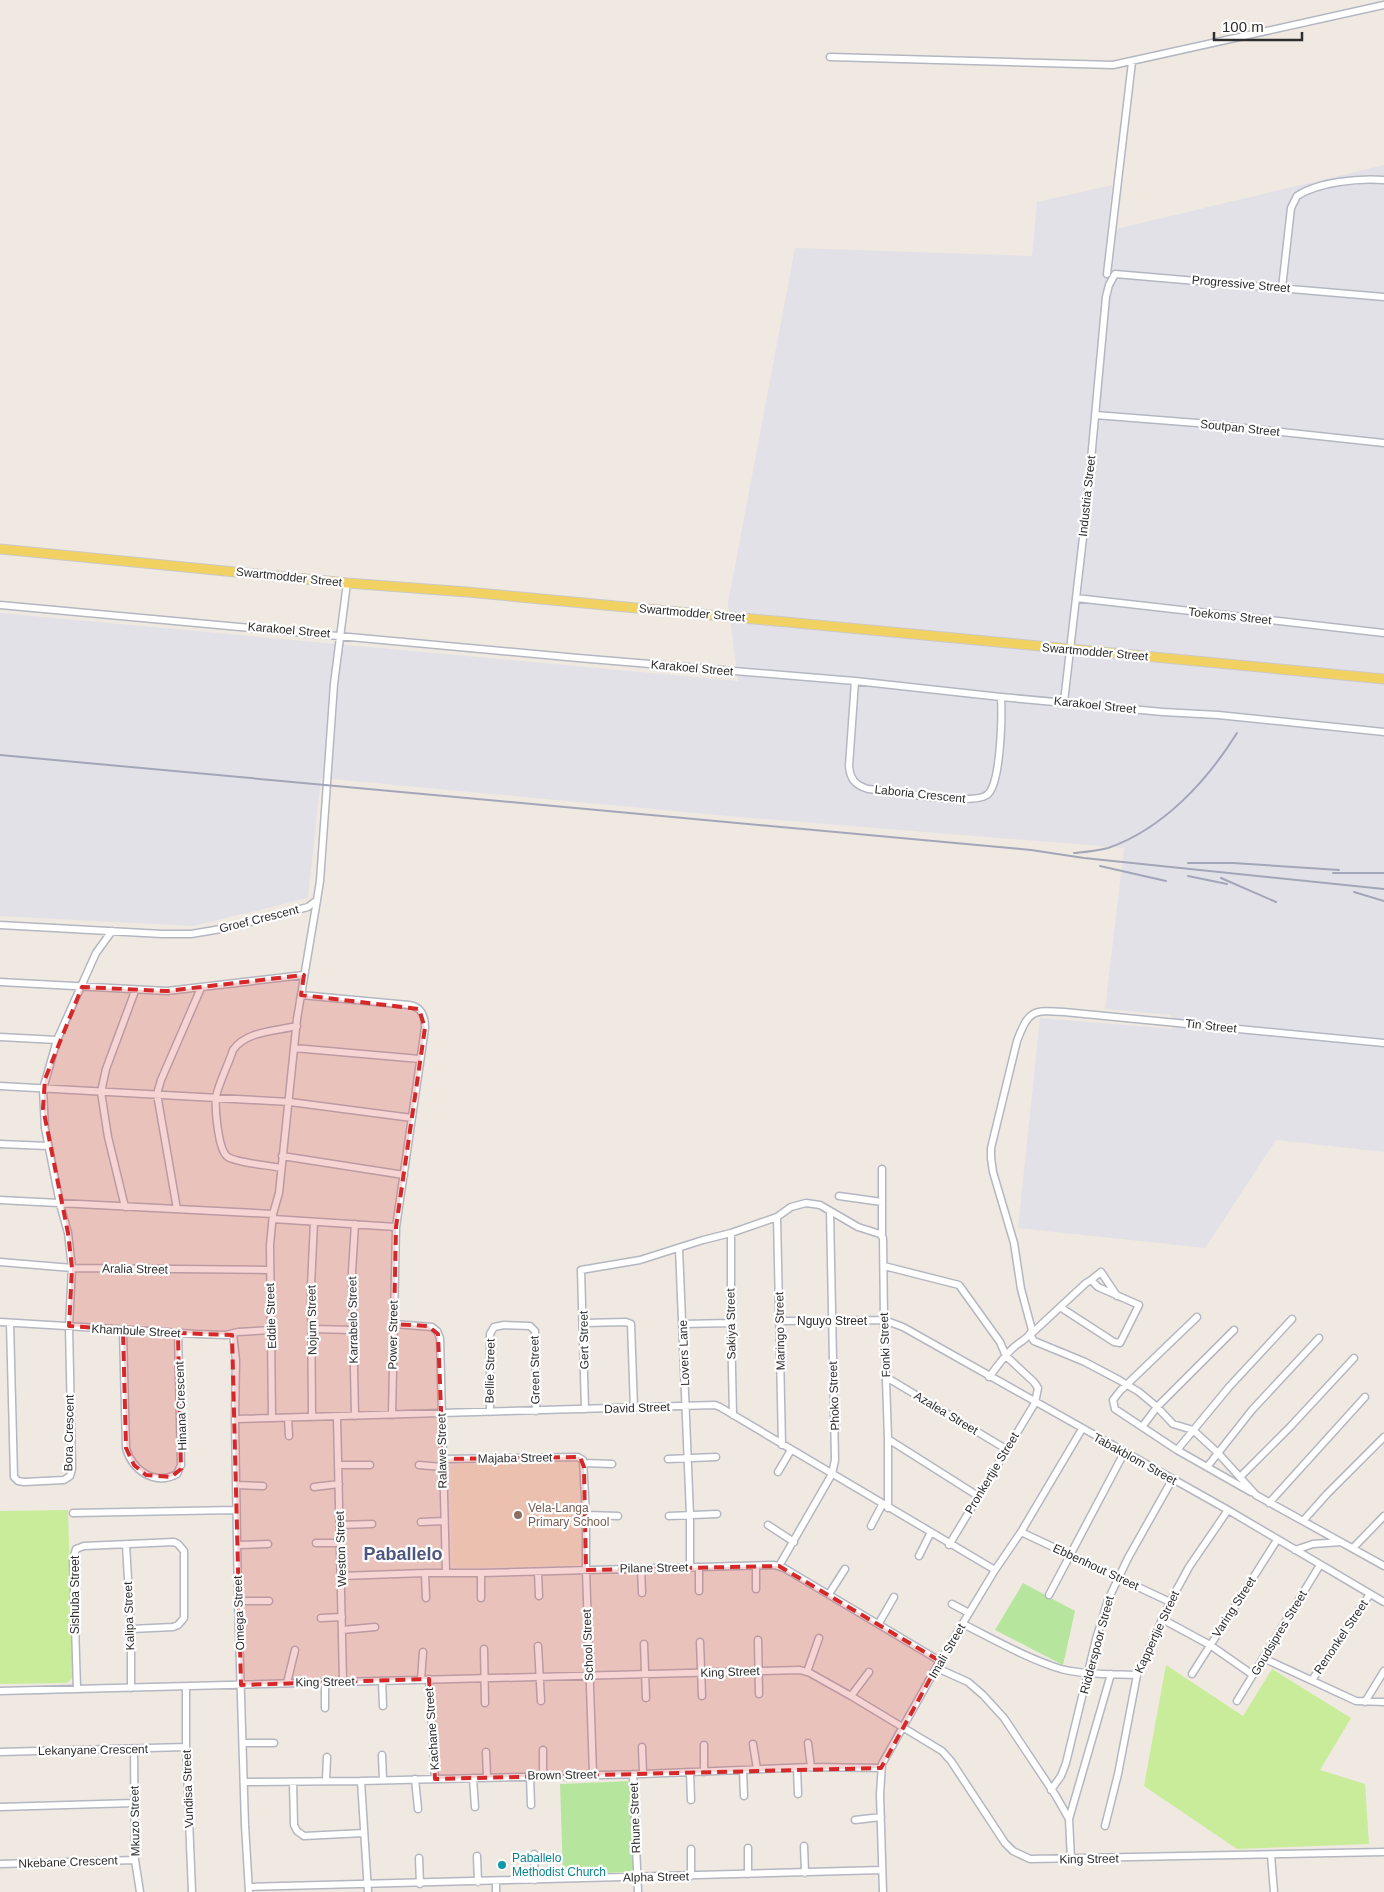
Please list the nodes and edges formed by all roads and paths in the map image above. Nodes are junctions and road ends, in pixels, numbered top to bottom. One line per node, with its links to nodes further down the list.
1 (1384, 5): 3 (street)
2 (830, 57): 3 (street)
3 (1132, 62): 5 (street)
4 (1384, 180): 6 (street)
5 (1107, 274)
6 (1282, 288): 7 (street, Progressive Street); 8 (street, Progressive Street)
7 (1107, 290): 9 (street, Industria Street)
8 (1384, 297)
9 (1095, 415): 10 (street, Soutpan Street); 13 (street, Industria Street)
10 (1384, 443)
11 (0, 549): 12 (main road, Swartmodder Street)
12 (347, 583): 16 (street); 17 (main road, Swartmodder Street)
13 (1076, 598): 15 (street, Toekoms Street); 17 (street, Industria Street)
14 (0, 605): 16 (street, Karakoel Street)
15 (1384, 633)
16 (340, 635): 19 (street, Karakoel Street); 23 (street)
17 (1070, 650): 18 (main road, Swartmodder Street); 21 (street, Industria Street)
18 (1384, 679)
19 (855, 681): 20 (street, Karakoel Street); 20 (street, Laboria Crescent)
20 (1001, 697): 21 (street, Karakoel Street)
21 (1064, 702): 22 (street, Karakoel Street)
22 (1384, 732)
23 (317, 900): 25 (street, Groef Crescent); 26 (street, Eddie Street)
24 (0, 925): 25 (street, Groef Crescent)
25 (112, 931): 28 (street)
26 (304, 975): 29 (street); 31 (street, Eddie Street)
27 (0, 982): 28 (street)
28 (82, 987): 30 (street); 34 (street)
29 (201, 988): 30 (street); 41 (street)
30 (135, 991): 40 (street)
31 (301, 995): 32 (street, Eddie Street); 37 (street, Power Street)
32 (296, 1026): 36 (street, Eddie Street); 42 (street)
33 (0, 1037): 34 (street)
34 (57, 1040): 39 (street)
35 (1384, 1044): 93 (street, Tin Street)
36 (294, 1048): 37 (street); 43 (street, Eddie Street)
37 (420, 1059): 44 (street, Power Street)
38 (0, 1086): 39 (street)
39 (43, 1089): 40 (street); 46 (street)
40 (101, 1092): 41 (street); 55 (street)
41 (157, 1094): 42 (street); 56 (street)
42 (216, 1097): 43 (street); 48 (street)
43 (290, 1102): 44 (street); 47 (street, Eddie Street)
44 (412, 1118): 50 (street, Power Street)
45 (0, 1144): 46 (street)
46 (48, 1146): 54 (street)
47 (282, 1156): 48 (street, Eddie Street); 50 (street)
48 (281, 1168): 58 (street, Eddie Street)
49 (882, 1169): 53 (street, Fonki Street)
50 (404, 1175): 62 (street, Power Street)
51 (839, 1196): 53 (street)
52 (0, 1200): 54 (street)
53 (882, 1202): 64 (street, Fonki Street)
54 (60, 1204): 55 (street); 68 (street)
55 (125, 1207): 56 (street)
56 (177, 1209): 58 (street)
57 (832, 1213): 59 (street); 64 (street); 74 (street, Phoko Street)
58 (273, 1217): 60 (street); 69 (street, Eddie Street)
59 (778, 1217): 63 (street); 77 (street, Maringo Street)
60 (314, 1222): 61 (street); 87 (street, Nojum Street)
61 (356, 1224): 62 (street); 88 (street, Karrabelo Street)
62 (396, 1227): 82 (street, Power Street)
63 (732, 1233): 65 (street); 81 (street, Sakiya Street)
64 (882, 1235): 67 (street, Fonki Street)
65 (679, 1248): 80 (street, Gert Street); 83 (street, Lovers Lane)
66 (0, 1262): 68 (street, Aralia Street)
67 (884, 1266): 75 (street, Fonki Street); 95 (street)
68 (72, 1268): 69 (street, Aralia Street); 84 (street)
69 (270, 1270): 86 (street, Eddie Street)
70 (1091, 1280): 71 (street); 71 (street); 72 (street)
71 (1118, 1297): 72 (street)
72 (1060, 1307): 93 (street)
73 (1197, 1317): 99 (street)
74 (832, 1320): 75 (street, Nguyo Street); 77 (street, Nguyo Street); 141 (street, Phoko Street)
75 (884, 1320): 97 (street, Fonki Street); 98 (street, Tabakblom Street)
76 (1292, 1320): 119 (street)
77 (780, 1321): 123 (street, Maringo Street)
78 (0, 1322): 79 (street, Khambule Street)
79 (10, 1323): 84 (street, Khambule Street); 84 (street, Bora Crescent)
80 (584, 1323): 104 (street); 105 (street, Gert Street)
81 (730, 1323): 83 (street); 111 (street, Sakiya Street)
82 (394, 1324): 108 (street, Ralawe Street); 109 (street, Power Street)
83 (683, 1324): 102 (street, Lovers Lane)
84 (69, 1326): 85 (street, Khambule Street)
85 (123, 1330): 91 (street, Khambule Street); 91 (street, Hinana Crescent)
86 (272, 1330): 92 (street, Khambule Street); 114 (street, Eddie Street)
87 (312, 1330): 88 (street); 112 (street, Nojum Street)
88 (354, 1330): 110 (street, Karrabelo Street)
89 (492, 1330): 106 (street, Green Street); 107 (street, Bellie Street)
90 (1234, 1330): 103 (street)
91 (178, 1333): 92 (street, Khambule Street)
92 (233, 1334): 116 (street, Omega Street)
93 (1030, 1335): 95 (street); 99 (street)
94 (1319, 1338): 128 (street)
95 (1006, 1356): 98 (street); 101 (street)
96 (1354, 1358): 142 (street)
97 (886, 1377): 122 (street, Fonki Street); 124 (street, Azalea Street)
98 (989, 1377): 101 (street, Tabakblom Street)
99 (1126, 1384): 103 (street); 117 (street)
100 (1365, 1397): 150 (street)
101 (1035, 1403): 118 (street, Tabakblom Street); 124 (street, Pronkertjie Street)
102 (686, 1406): 104 (street, David Street); 111 (street, David Street); 130 (street, Lovers Lane)
103 (1158, 1407): 117 (street); 119 (street)
104 (634, 1408): 105 (street, David Street)
105 (585, 1409): 106 (street, David Street)
106 (536, 1411): 107 (street, David Street)
107 (490, 1412): 108 (street, David Street)
108 (442, 1414): 109 (street, David Street); 131 (street, Ralawe Street)
109 (392, 1415): 110 (street, David Street)
110 (355, 1416): 113 (street, David Street)
111 (733, 1416): 123 (street, David Street)
112 (312, 1417): 113 (street, David Street); 115 (street, David Street)
113 (337, 1417): 136 (street, Weston Street)
114 (272, 1418): 115 (street, David Street); 116 (street, David Street)
115 (288, 1418): 120 (street)
116 (235, 1419): 145 (street, Omega Street)
117 (1142, 1427): 126 (street)
118 (1082, 1429): 127 (street, Tabakblom Street); 168 (street, Imali Street)
119 (1193, 1430): 126 (street); 128 (street)
120 (288, 1436)
121 (1384, 1437): 163 (street)
122 (888, 1439): 149 (street); 151 (street, Fonki Street)
123 (782, 1445): 125 (street, David Street)
124 (1006, 1449): 149 (street, Pronkertjie Street)
125 (791, 1450): 140 (street); 141 (street, David Street)
126 (1177, 1450): 139 (street)
127 (1124, 1453): 143 (street, Tabakblom Street); 181 (street)
128 (1218, 1453): 139 (street); 142 (street)
129 (716, 1457): 130 (street)
130 (688, 1458): 132 (street); 157 (street, Lovers Lane)
131 (443, 1459): 133 (street, Majaba Street); 138 (street, Ralawe Street)
132 (668, 1459)
133 (584, 1463): 135 (street); 156 (street, School Street)
134 (370, 1464): 136 (street)
135 (612, 1464)
136 (338, 1465): 144 (street, Weston Street)
137 (419, 1465): 138 (street)
138 (442, 1467): 161 (street, Ralawe Street)
139 (1207, 1467): 148 (street)
140 (778, 1472)
141 (832, 1474): 151 (street, David Street); 171 (street, Phoko Street)
142 (1240, 1477): 148 (street)
143 (1172, 1480): 153 (street, Tabakblom Street); 198 (street, Ridderspoor Street)
144 (339, 1484): 147 (street); 165 (street, Weston Street)
145 (236, 1485): 146 (street); 152 (street, Omega Street)
146 (263, 1486)
147 (314, 1487)
148 (1256, 1495): 150 (street)
149 (978, 1496): 178 (street, Pronkertjie Street)
150 (1269, 1503): 163 (street)
151 (885, 1506): 167 (street); 169 (street, David Street)
152 (236, 1510): 154 (street); 177 (street, Omega Street)
153 (1228, 1510): 170 (street, Tabakblom Street); 211 (street, Kappertjie Street)
154 (73, 1513)
155 (717, 1514): 157 (street)
156 (586, 1515): 158 (street); 191 (street, School Street)
157 (690, 1515): 159 (street); 187 (street, Lovers Lane)
158 (618, 1516)
159 (670, 1516)
160 (1384, 1516): 179 (street)
161 (444, 1521): 162 (street); 195 (street, Ralawe Street)
162 (421, 1522)
163 (1303, 1522): 172 (street)
164 (372, 1524): 165 (street)
165 (340, 1525): 174 (street, Weston Street)
166 (768, 1525): 171 (street)
167 (871, 1526)
168 (1021, 1532): 181 (street, Ebbenhout Street); 192 (street, Imali Street)
169 (930, 1534): 178 (street, David Street); 182 (street)
170 (1277, 1540): 180 (street, Tabakblom Street); 227 (street, Varing Street)
171 (794, 1542): 185 (street, Phoko Street)
172 (1342, 1542): 179 (street); 180 (street)
173 (316, 1543): 174 (street)
174 (340, 1543): 197 (street, Weston Street)
175 (268, 1544): 177 (street)
176 (126, 1545): 221 (street, Kalipa Street); 221 (street, Sishuba Street); 258 (street, Sishuba Street)
177 (237, 1545): 209 (street, Omega Street)
178 (950, 1545): 192 (street, David Street)
179 (1353, 1548): 186 (street)
180 (1295, 1550): 183 (street, Tabakblom Street)
181 (1071, 1554): 198 (street, Ebbenhout Street); 203 (street)
182 (919, 1556)
183 (1320, 1565): 204 (street, Tabakblom Street); 232 (street, Goudsipres Street)
184 (756, 1566): 185 (street, Pilane Street); 188 (street, Pilane Street); 199 (street)
185 (779, 1566): 202 (street, Pilane Street)
186 (1384, 1566)
187 (690, 1567): 188 (street, Pilane Street); 189 (street, Pilane Street)
188 (699, 1567): 200 (street)
189 (642, 1568): 191 (street, Pilane Street); 201 (street)
190 (845, 1569): 202 (street)
191 (586, 1570): 194 (street, Pilane Street); 246 (street, School Street)
192 (995, 1570): 214 (street, Imali Street)
193 (426, 1572): 195 (street, Pilane Street); 197 (street, Pilane Street); 207 (street)
194 (538, 1572): 196 (street, Pilane Street); 205 (street)
195 (446, 1573): 196 (street, Pilane Street)
196 (481, 1573): 208 (street)
197 (341, 1576): 215 (street, Weston Street)
198 (1118, 1578): 211 (street, Ebbenhout Street); 239 (street, Ridderspoor Street)
199 (756, 1589)
200 (699, 1591)
201 (642, 1593)
202 (829, 1594): 218 (street, Pilane Street)
203 (1049, 1594)
204 (1370, 1594): 212 (street, Tabakblom Street); 250 (street, Renonkel Street)
205 (539, 1596)
206 (894, 1597): 218 (street)
207 (426, 1598)
208 (481, 1598)
209 (238, 1601): 210 (street); 255 (street, Omega Street)
210 (269, 1601)
211 (1170, 1602): 217 (street, Kappertjie Street)
212 (1384, 1602)
213 (952, 1604): 214 (street)
214 (969, 1613): 219 (street, Imali Street)
215 (342, 1617): 216 (street); 222 (street, Weston Street)
216 (321, 1618)
217 (1162, 1619): 227 (street); 244 (street, Kappertjie Street)
218 (879, 1623): 233 (street, Pilane Street)
219 (962, 1624): 233 (street, Imali Street); 239 (street)
220 (375, 1627): 222 (street)
221 (130, 1630): 257 (street, Kalipa Street)
222 (342, 1630): 251 (street, Weston Street)
223 (819, 1638): 237 (street)
224 (758, 1640): 235 (street)
225 (700, 1642): 240 (street)
226 (644, 1644): 243 (street)
227 (1210, 1645): 242 (street, Varing Street); 245 (street)
228 (538, 1646): 247 (street)
229 (484, 1648): 248 (street)
230 (295, 1650): 254 (street)
231 (423, 1652): 249 (street, Kachane Street)
232 (1263, 1658): 245 (street, Goudsipres Street); 250 (street)
233 (940, 1661): 234 (street, Imali Street)
234 (937, 1668): 271 (street, Imali Street); 306 (street)
235 (758, 1671): 237 (street, King Street); 240 (street, King Street); 260 (street)
236 (1384, 1671): 266 (street)
237 (807, 1672): 262 (street, King Street)
238 (869, 1672): 262 (street)
239 (1088, 1672): 241 (street); 306 (street, Ridderspoor Street)
240 (701, 1673): 243 (street, King Street); 261 (street)
241 (1111, 1674): 244 (street); 317 (street)
242 (1192, 1674)
243 (645, 1675): 246 (street, King Street); 263 (street)
244 (1137, 1675): 318 (street, Kappertjie Street)
245 (1253, 1675): 264 (street, Goudsipres Street)
246 (589, 1676): 247 (street, King Street); 292 (street, School Street)
247 (540, 1677): 248 (street, King Street); 265 (street)
248 (484, 1678): 249 (street, King Street); 268 (street)
249 (425, 1680): 252 (street, King Street); 300 (street, Kachane Street)
250 (1312, 1680): 266 (street)
251 (343, 1681): 252 (street, King Street); 253 (street, King Street)
252 (382, 1681): 269 (street)
253 (325, 1682): 254 (street, King Street); 270 (street)
254 (287, 1683): 255 (street, King Street)
255 (241, 1684): 256 (street, King Street); 272 (street, Omega Street)
256 (186, 1687): 257 (street, King Street); 277 (street, Vundisa Street)
257 (131, 1688): 258 (street, King Street)
258 (77, 1689): 259 (street, King Street)
259 (0, 1691)
260 (759, 1694)
261 (702, 1696)
262 (850, 1696): 271 (street, King Street)
263 (646, 1698)
264 (1237, 1700)
265 (541, 1701)
266 (1365, 1702): 267 (street)
267 (1384, 1702)
268 (485, 1703)
269 (383, 1706)
270 (325, 1708)
271 (902, 1729): 287 (street, Imali Street); 328 (street, King Street)
272 (243, 1743): 273 (street); 304 (street, Omega Street)
273 (274, 1743)
274 (808, 1743): 286 (street)
275 (754, 1744): 288 (street)
276 (704, 1745): 291 (street)
277 (186, 1747): 279 (street, Lekanyane Crescent); 343 (street, Vundisa Street)
278 (642, 1748): 294 (street)
279 (134, 1749): 281 (street, Lekanyane Crescent); 310 (street, Mkuzo Street)
280 (543, 1750): 296 (street)
281 (0, 1752)
282 (486, 1752): 297 (street)
283 (382, 1755): 301 (street)
284 (327, 1756): 302 (street)
285 (797, 1768): 286 (street, Brown Street); 288 (street, Brown Street); 307 (street)
286 (811, 1768): 287 (street, Brown Street)
287 (881, 1768): 315 (street, Imali Street)
288 (757, 1769): 289 (street, Brown Street)
289 (743, 1770): 291 (street, Brown Street); 308 (street)
290 (690, 1772): 291 (street, Brown Street); 294 (street, Brown Street); 309 (street)
291 (704, 1772)
292 (593, 1774): 293 (street, Brown Street); 296 (street, Brown Street)
293 (633, 1774): 294 (street, Brown Street); 335 (street, Rhune Street)
294 (643, 1774)
295 (530, 1776): 296 (street, Brown Street); 297 (street, Brown Street); 311 (street)
296 (543, 1776)
297 (487, 1777): 298 (street, Brown Street)
298 (474, 1778): 300 (street, Brown Street); 313 (street)
299 (415, 1779): 300 (street, Brown Street); 301 (street, Brown Street); 314 (street)
300 (435, 1779)
301 (383, 1780): 303 (street, Brown Street)
302 (326, 1781): 303 (street, Brown Street); 305 (street, Brown Street)
303 (361, 1781): 319 (street)
304 (244, 1782): 305 (street, Brown Street); 341 (street, Omega Street)
305 (293, 1782): 319 (street)
306 (1051, 1790): 317 (street)
307 (798, 1794)
308 (744, 1796)
309 (691, 1800)
310 (134, 1803): 312 (street); 329 (street, Mkuzo Street)
311 (531, 1805)
312 (0, 1807)
313 (474, 1807)
314 (418, 1808)
315 (881, 1817): 316 (street); 331 (street, Imali Street)
316 (855, 1820)
317 (1069, 1820): 328 (street)
318 (1105, 1826)
319 (364, 1833): 340 (street)
320 (804, 1846): 332 (street)
321 (748, 1848): 333 (street)
322 (691, 1849): 334 (street)
323 (1384, 1852): 325 (street, King Street)
324 (534, 1854): 336 (street)
325 (1271, 1855): 328 (street, King Street); 347 (street)
326 (477, 1856): 338 (street)
327 (419, 1858): 339 (street)
328 (1071, 1859)
329 (135, 1860): 330 (street, Nkebane Crescent); 342 (street, Mkuzo Street)
330 (0, 1864)
331 (882, 1870): 332 (street, Alpha Street); 346 (street, Imali Street)
332 (805, 1873): 333 (street, Alpha Street)
333 (748, 1874): 334 (street, Alpha Street)
334 (691, 1876): 335 (street, Alpha Street)
335 (637, 1878): 336 (street, Alpha Street); 345 (street, Rhune Street)
336 (535, 1880): 337 (street, Alpha Street)
337 (496, 1881): 338 (street, Alpha Street); 344 (street)
338 (478, 1882): 339 (street, Alpha Street)
339 (420, 1884): 340 (street, Alpha Street)
340 (367, 1888): 341 (street, Alpha Street)
341 (249, 1890)
342 (140, 1892)
343 (192, 1892)
344 (496, 1892)
345 (638, 1892)
346 (883, 1892)
347 (1274, 1892)

